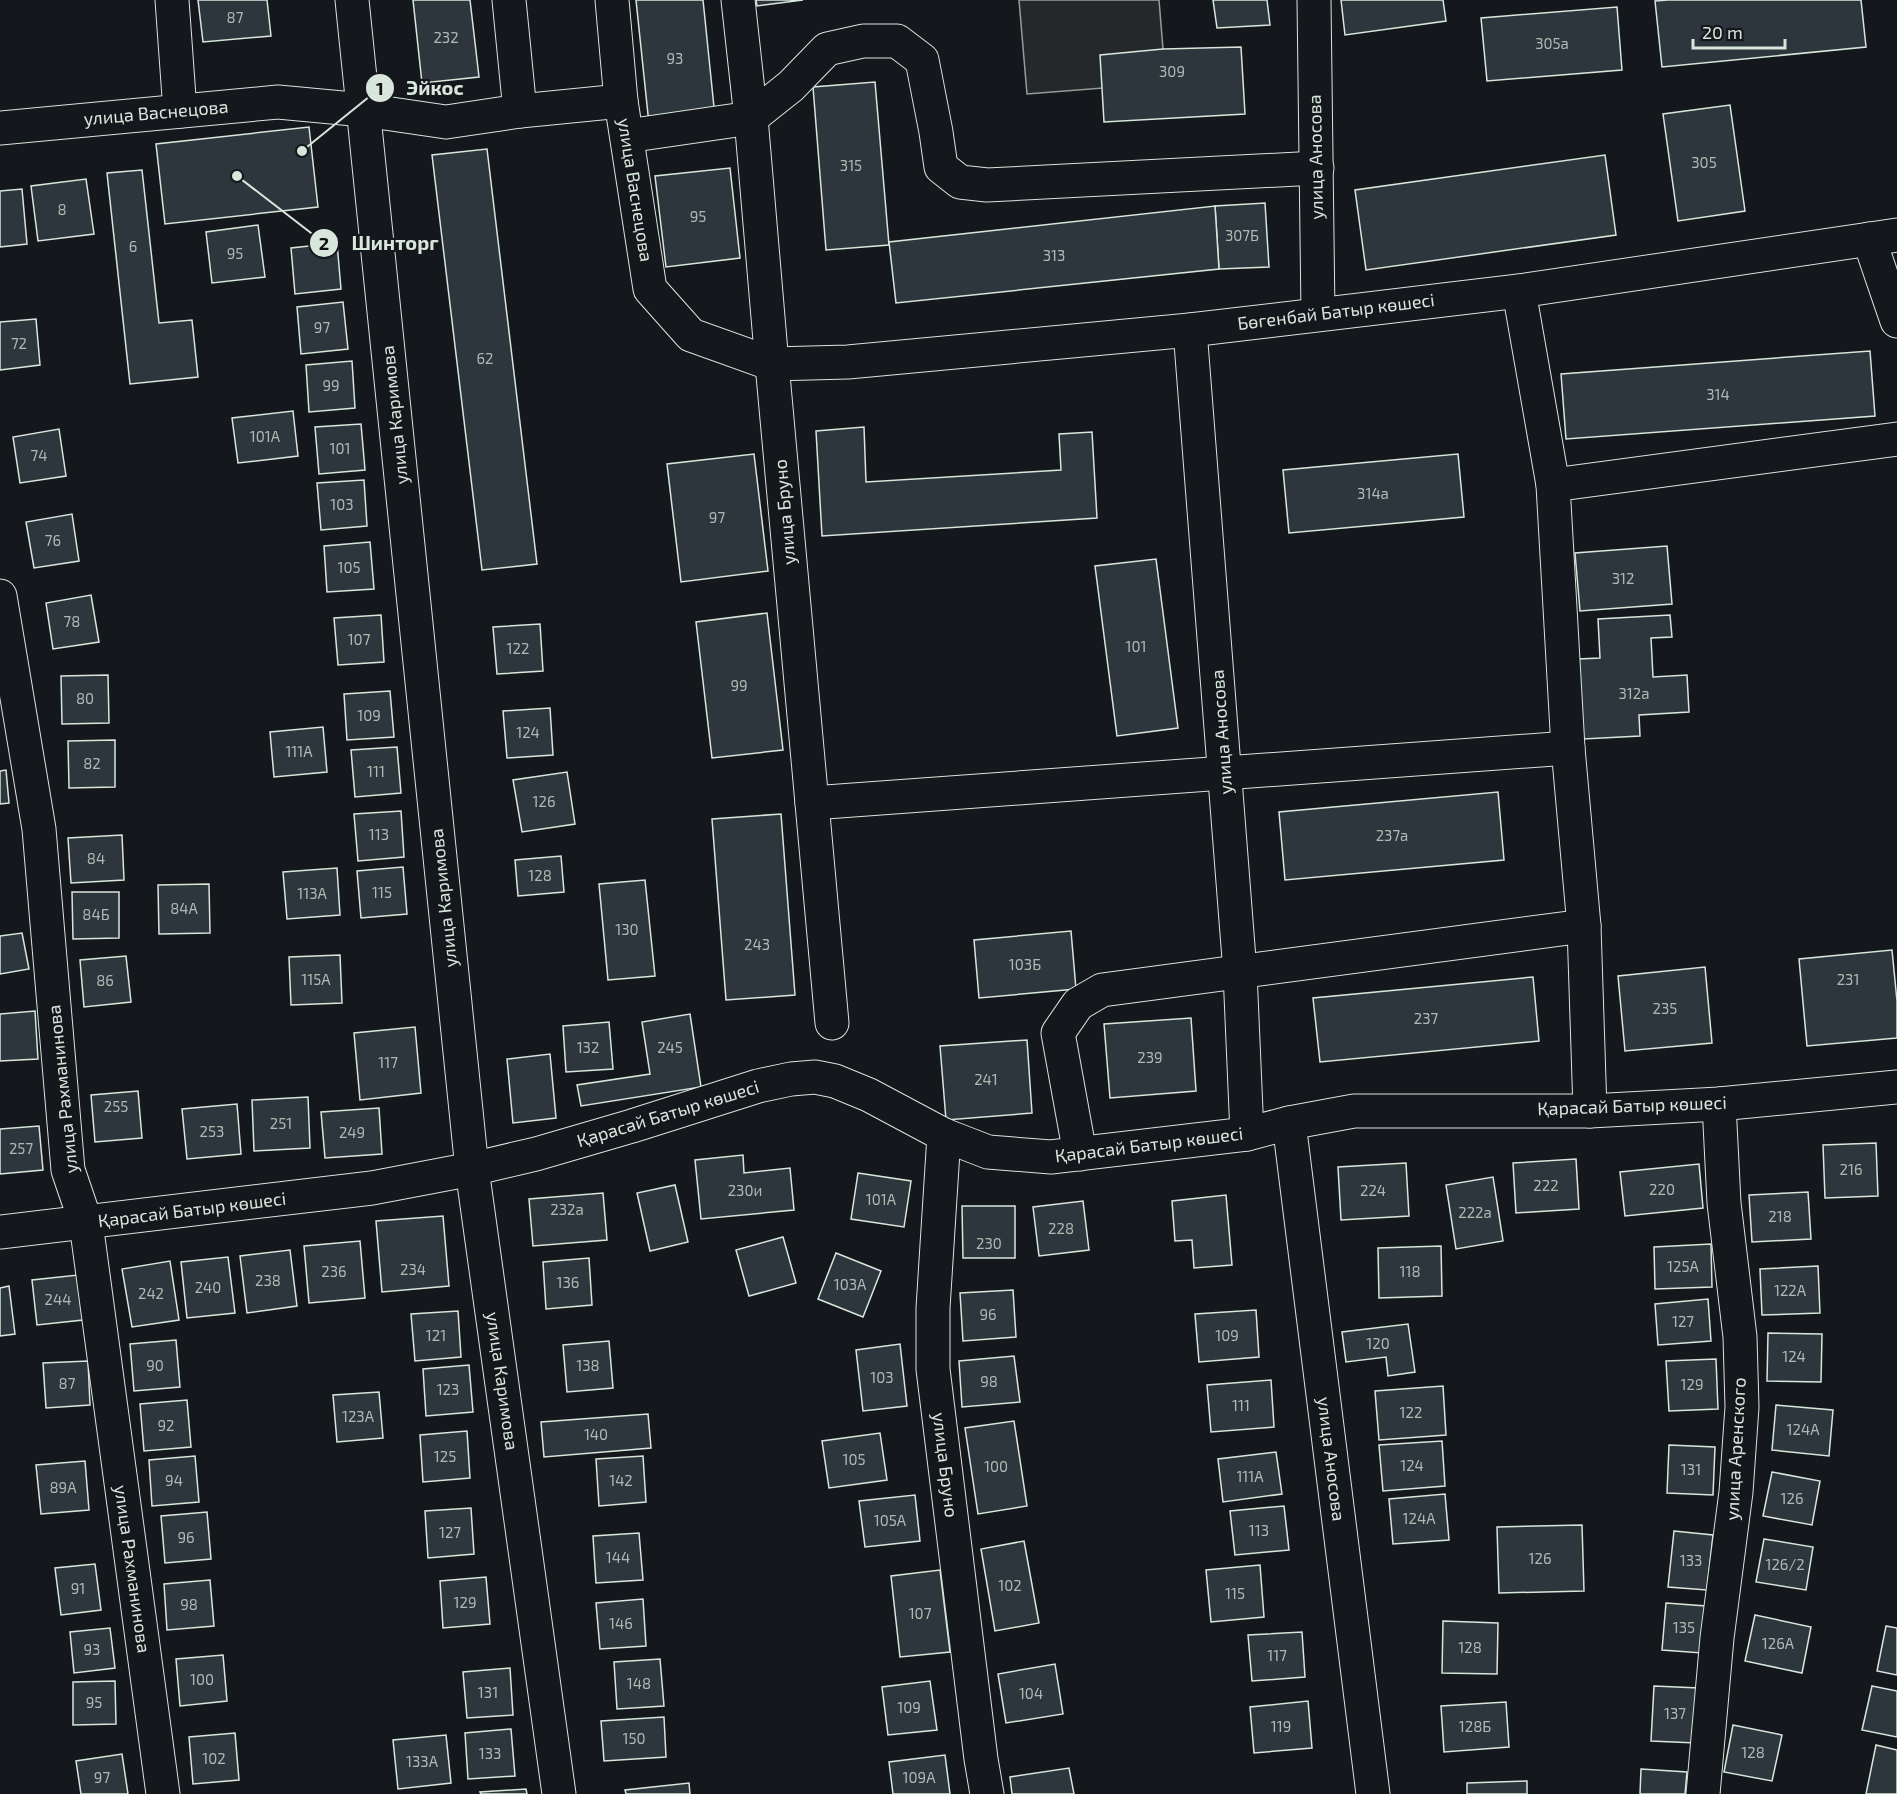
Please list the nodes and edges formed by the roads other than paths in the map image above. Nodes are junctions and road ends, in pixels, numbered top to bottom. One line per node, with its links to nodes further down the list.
1 (172, 0): 9 (street)
2 (352, 0): 8 (street, улица Каримова)
3 (509, 0): 10 (street)
4 (612, 0): 7 (street)
5 (738, 0): 11 (street, улица Бруно)
6 (1314, 0): 14 (street, улица Аносова)
7 (621, 101): 10 (street, улица Васнецова); 13 (street, улица Васнецова)
8 (364, 110): 9 (street, улица Васнецова); 10 (street, улица Васнецова); 37 (street, улица Каримова)
9 (180, 111): 12 (street, улица Васнецова)
10 (520, 111)
11 (751, 118): 13 (street); 14 (street); 20 (street, улица Бруно)
12 (0, 128)
13 (627, 136): 20 (street, улица Васнецова)
14 (1317, 168): 17 (street, улица Аносова)
15 (1883, 237): 16 (street, Бөгенбай Батыр көшесі); 18 (street)
16 (1519, 291): 17 (street, Бөгенбай Батыр көшесі); 22 (street)
17 (1318, 314): 19 (street, Бөгенбай Батыр көшесі)
18 (1897, 321)
19 (1190, 330): 20 (street, Бөгенбай Батыр көшесі); 25 (street, улица Аносова)
20 (772, 364): 26 (street, улица Бруно)
21 (1897, 439): 22 (street)
22 (1553, 485): 24 (street)
23 (0, 596): 38 (street, улица Рахманинова)
24 (1568, 748): 25 (street); 27 (street)
25 (1225, 773): 26 (street); 28 (street, улица Аносова)
26 (812, 803): 29 (street, улица Бруно)
27 (1584, 926): 28 (street); 32 (street)
28 (1240, 972): 34 (street, улица Аносова); 36 (street)
29 (832, 1023)
30 (1897, 1087): 31 (street, Қарасай Батыр көшесі)
31 (1719, 1104): 32 (street, Қарасай Батыр көшесі); 44 (street, улица Аренского)
32 (1590, 1111): 33 (street, Қарасай Батыр көшесі)
33 (1289, 1123): 34 (street, Қарасай Батыр көшесі); 43 (street, улица Аносова)
34 (1246, 1134): 36 (street, Қарасай Батыр көшесі)
35 (944, 1135): 36 (street, Қарасай Батыр көшесі); 37 (street, Қарасай Батыр көшесі); 42 (street, улица Бруно)
36 (1080, 1154)
37 (472, 1169): 38 (street, Қарасай Батыр көшесі); 41 (street, улица Каримова)
38 (86, 1224): 39 (street, Қарасай Батыр көшесі); 40 (street, улица Рахманинова)
39 (0, 1232)
40 (163, 1794)
41 (559, 1794)
42 (987, 1794)
43 (1373, 1794)
44 (1703, 1794)

